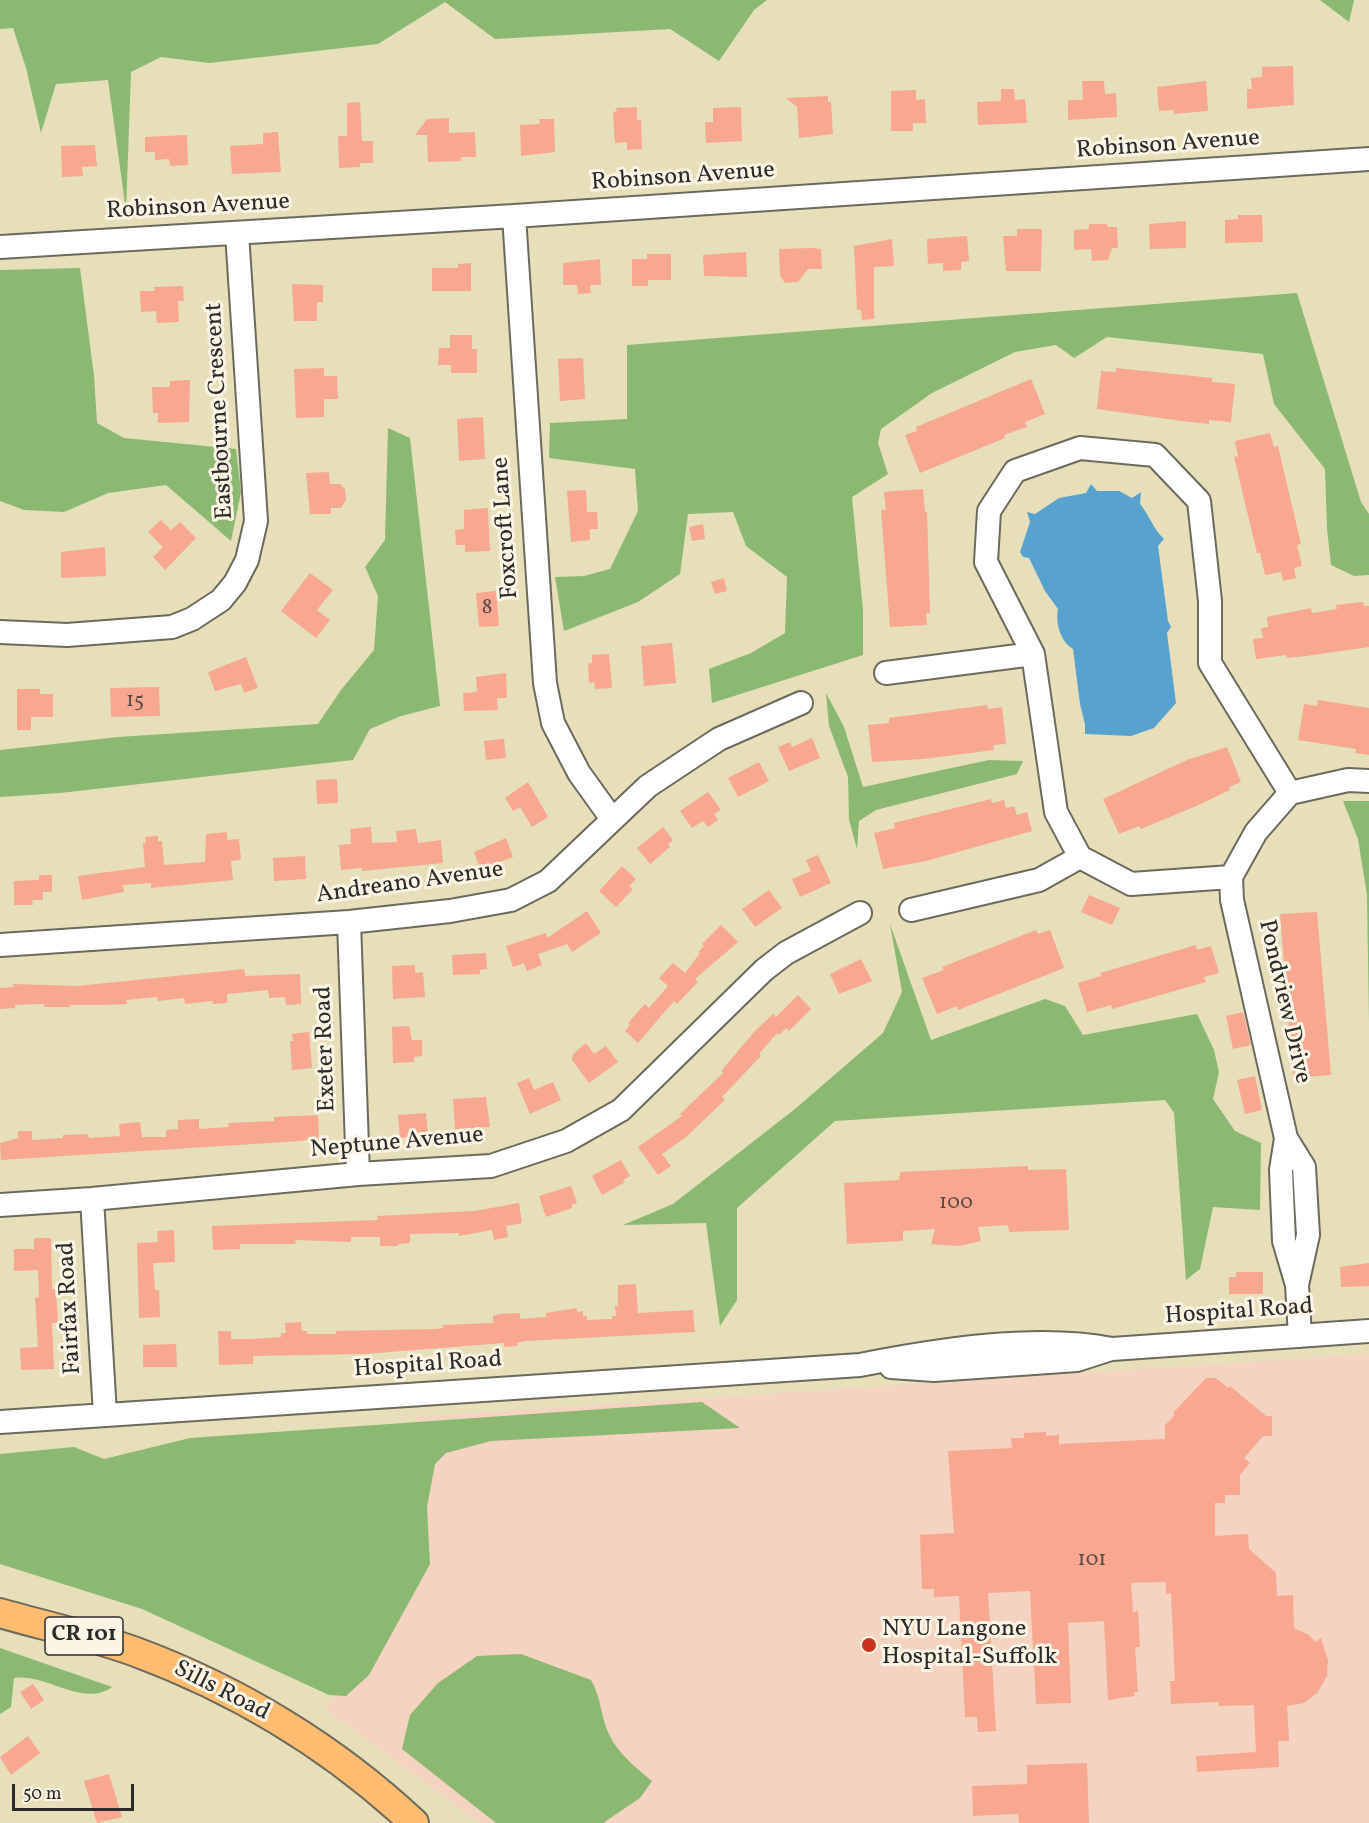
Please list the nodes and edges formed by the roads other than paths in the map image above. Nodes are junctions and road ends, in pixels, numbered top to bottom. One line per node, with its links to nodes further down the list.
1 (1369, 159): 2 (street, Robinson Avenue)
2 (514, 216): 3 (street, Robinson Avenue); 11 (street, Foxcroft Lane)
3 (237, 233): 4 (street, Robinson Avenue); 5 (street, Eastbourne Crescent)
4 (0, 247)
5 (0, 632)
6 (1033, 654): 7 (street); 10 (street); 12 (street)
7 (885, 673)
8 (801, 703): 11 (street, Andreano Avenue)
9 (1369, 781): 10 (street)
10 (1290, 793): 13 (street)
11 (612, 819): 16 (street, Andreano Avenue)
12 (1080, 857): 13 (street); 14 (street)
13 (1231, 877): 18 (street, Pondview Drive)
14 (911, 910)
15 (860, 914): 19 (street, Neptune Avenue)
16 (349, 922): 17 (street, Andreano Avenue); 19 (street, Exeter Road)
17 (0, 945)
18 (1286, 1138): 22 (street, Pondview Drive); 23 (street, Pondview Drive)
19 (358, 1174): 20 (street, Neptune Avenue)
20 (92, 1199): 21 (street, Neptune Avenue); 27 (street, Fairfax Road)
21 (0, 1205)
22 (1307, 1205): 23 (street); 24 (street, Pondview Drive)
23 (1282, 1207): 24 (street, Pondview Drive)
24 (1298, 1285): 26 (street, Pondview Drive)
25 (1369, 1331): 26 (street, Hospital Road)
26 (1300, 1336): 27 (street, Hospital Road)
27 (105, 1414): 28 (street, Hospital Road)
28 (0, 1422)
29 (0, 1613): 30 (main road, Sills Road / CR 101)
30 (414, 1823)

